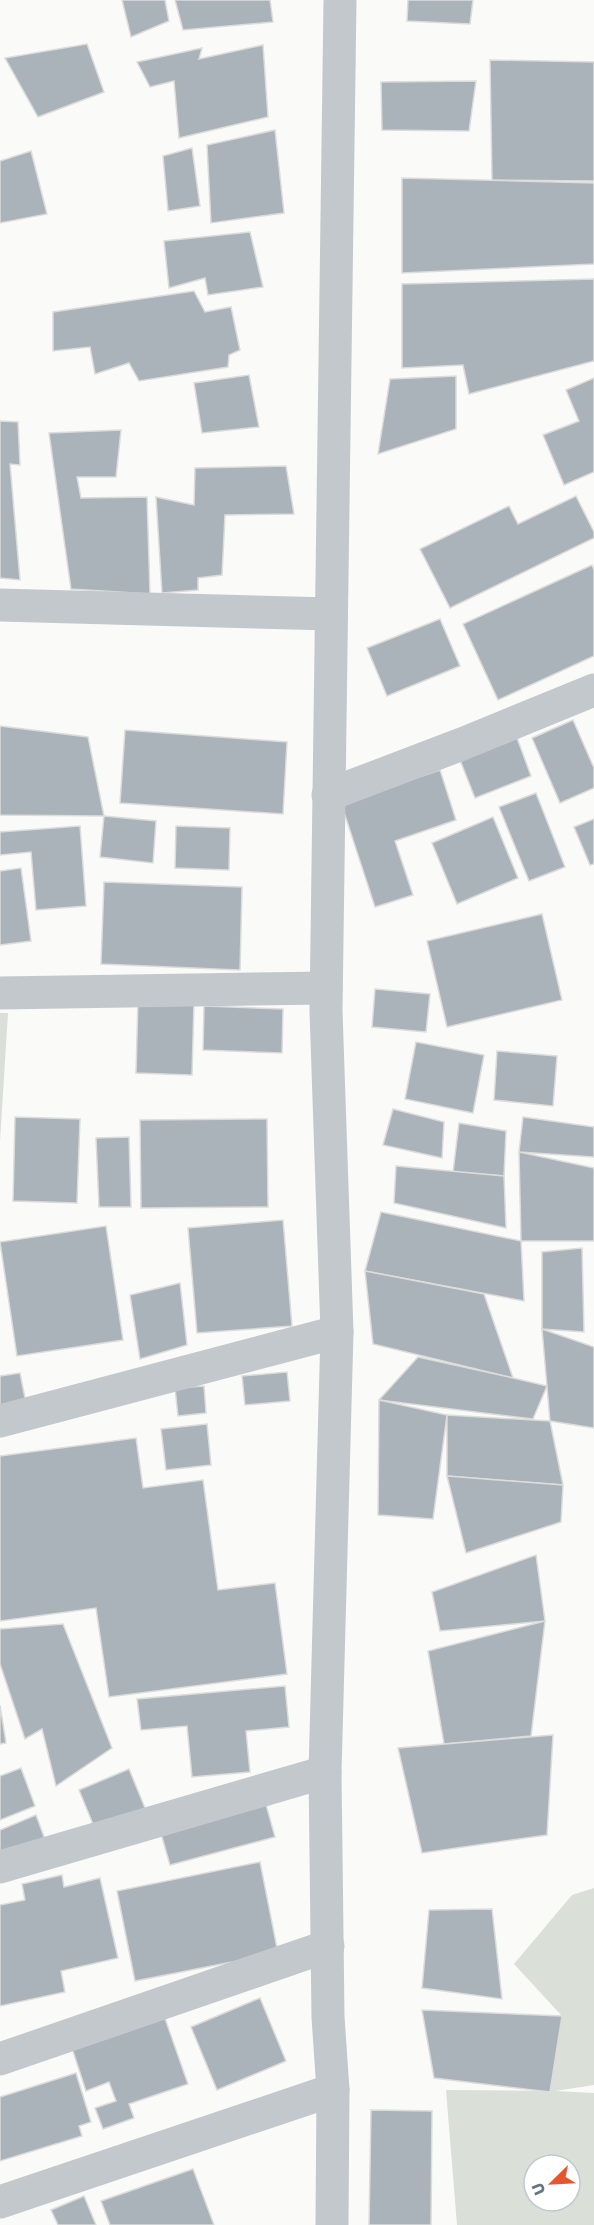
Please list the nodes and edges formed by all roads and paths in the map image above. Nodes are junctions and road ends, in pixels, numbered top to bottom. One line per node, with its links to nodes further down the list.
1 (339, 0): 3 (street)
2 (0, 605): 3 (street)
3 (331, 614): 5 (street)
4 (594, 690): 5 (street)
5 (328, 795): 6 (street)
6 (326, 988): 7 (street); 8 (street)
7 (0, 993)
8 (337, 1332): 9 (street); 10 (street)
9 (0, 1421)
10 (325, 1772): 11 (street); 12 (street)
11 (0, 1867)
12 (328, 1946): 13 (street); 14 (street)
13 (0, 2059)
14 (333, 2090): 15 (street); 16 (street)
15 (0, 2202)
16 (332, 2225)

